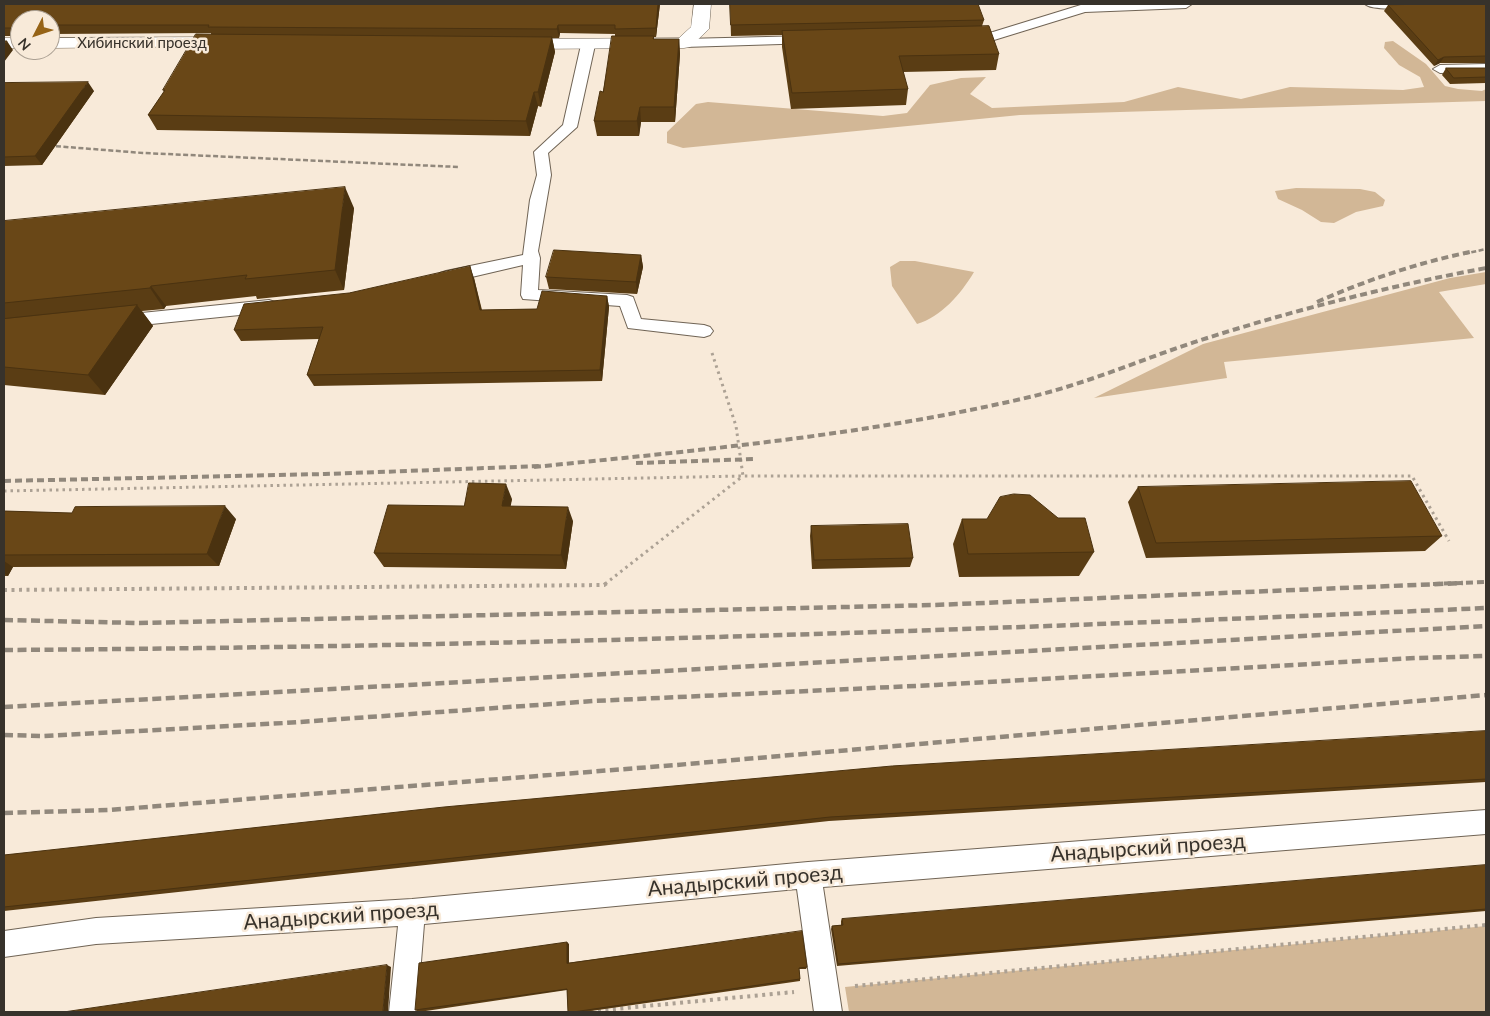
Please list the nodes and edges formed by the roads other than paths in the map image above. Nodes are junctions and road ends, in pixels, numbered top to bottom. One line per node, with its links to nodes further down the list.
1 (702, 4): 9 (street)
2 (1186, 4): 5 (lane)
3 (1371, 4): 4 (lane)
4 (1406, 4)
5 (955, 37)
6 (818, 40): 9 (lane)
7 (242, 42): 8 (street, Хибинский проезд)
8 (60, 43)
9 (684, 43): 11 (street)
10 (499, 44): 11 (street)
11 (588, 45): 14 (lane)
12 (1486, 68): 13 (lane)
13 (1440, 69)
14 (532, 258): 15 (lane); 18 (lane)
15 (429, 281)
16 (286, 304): 17 (lane)
17 (101, 323)
18 (704, 331)
19 (1486, 822): 20 (lane, Анадырский проезд)
20 (808, 875): 21 (lane, Анадырский проезд); 24 (lane)
21 (412, 912): 22 (lane, Анадырский проезд); 23 (lane)
22 (4, 944)
23 (403, 1012)
24 (828, 1012)

